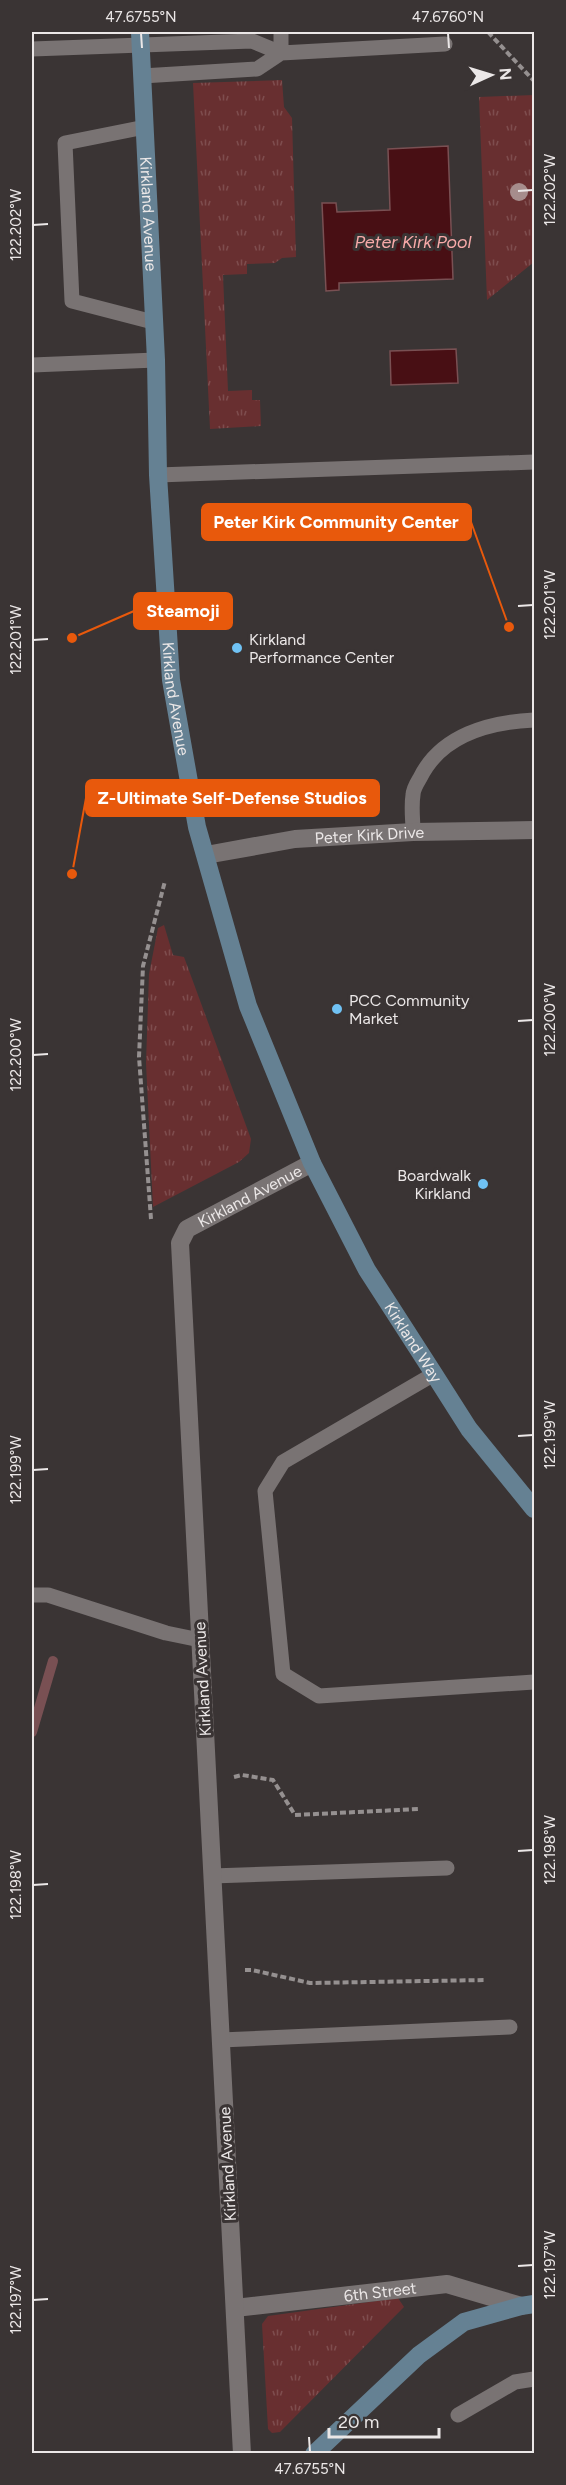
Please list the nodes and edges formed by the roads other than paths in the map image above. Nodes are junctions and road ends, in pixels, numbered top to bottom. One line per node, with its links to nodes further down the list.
1 (281, 32): 5 (lane)
2 (140, 39): 4 (lane); 5 (lane); 6 (main road, Kirkland Avenue)
3 (445, 44): 5 (lane)
4 (32, 49)
5 (282, 53): 6 (lane)
6 (142, 76): 7 (main road, Kirkland Avenue)
7 (145, 127): 8 (main road, Kirkland Avenue); 8 (lane)
8 (153, 322): 9 (main road, Kirkland Avenue)
9 (156, 360): 10 (lane); 12 (main road, Kirkland Avenue)
10 (32, 365)
11 (534, 462): 12 (lane)
12 (158, 475): 16 (main road, Kirkland Avenue)
13 (534, 720): 15 (lane)
14 (534, 830): 15 (street, Peter Kirk Drive)
15 (413, 832): 16 (street, Peter Kirk Drive)
16 (206, 855): 17 (main road, Kirkland Avenue)
17 (312, 1163): 18 (main road, Kirkland Way); 21 (street, Kirkland Avenue)
18 (434, 1374): 19 (main road, Kirkland Way); 22 (lane)
19 (534, 1509)
20 (32, 1595): 21 (lane)
21 (200, 1640): 24 (street, Kirkland Avenue)
22 (534, 1682)
23 (447, 1868): 24 (lane)
24 (212, 1876): 26 (street, Kirkland Avenue)
25 (510, 2027): 26 (lane)
26 (221, 2040): 28 (street, Kirkland Avenue)
27 (528, 2305): 28 (street, 6th Street); 32 (main road, 6th Street)
28 (235, 2308): 31 (street, Kirkland Avenue)
29 (534, 2379): 30 (lane)
30 (458, 2415)
31 (242, 2454)
32 (314, 2454)

